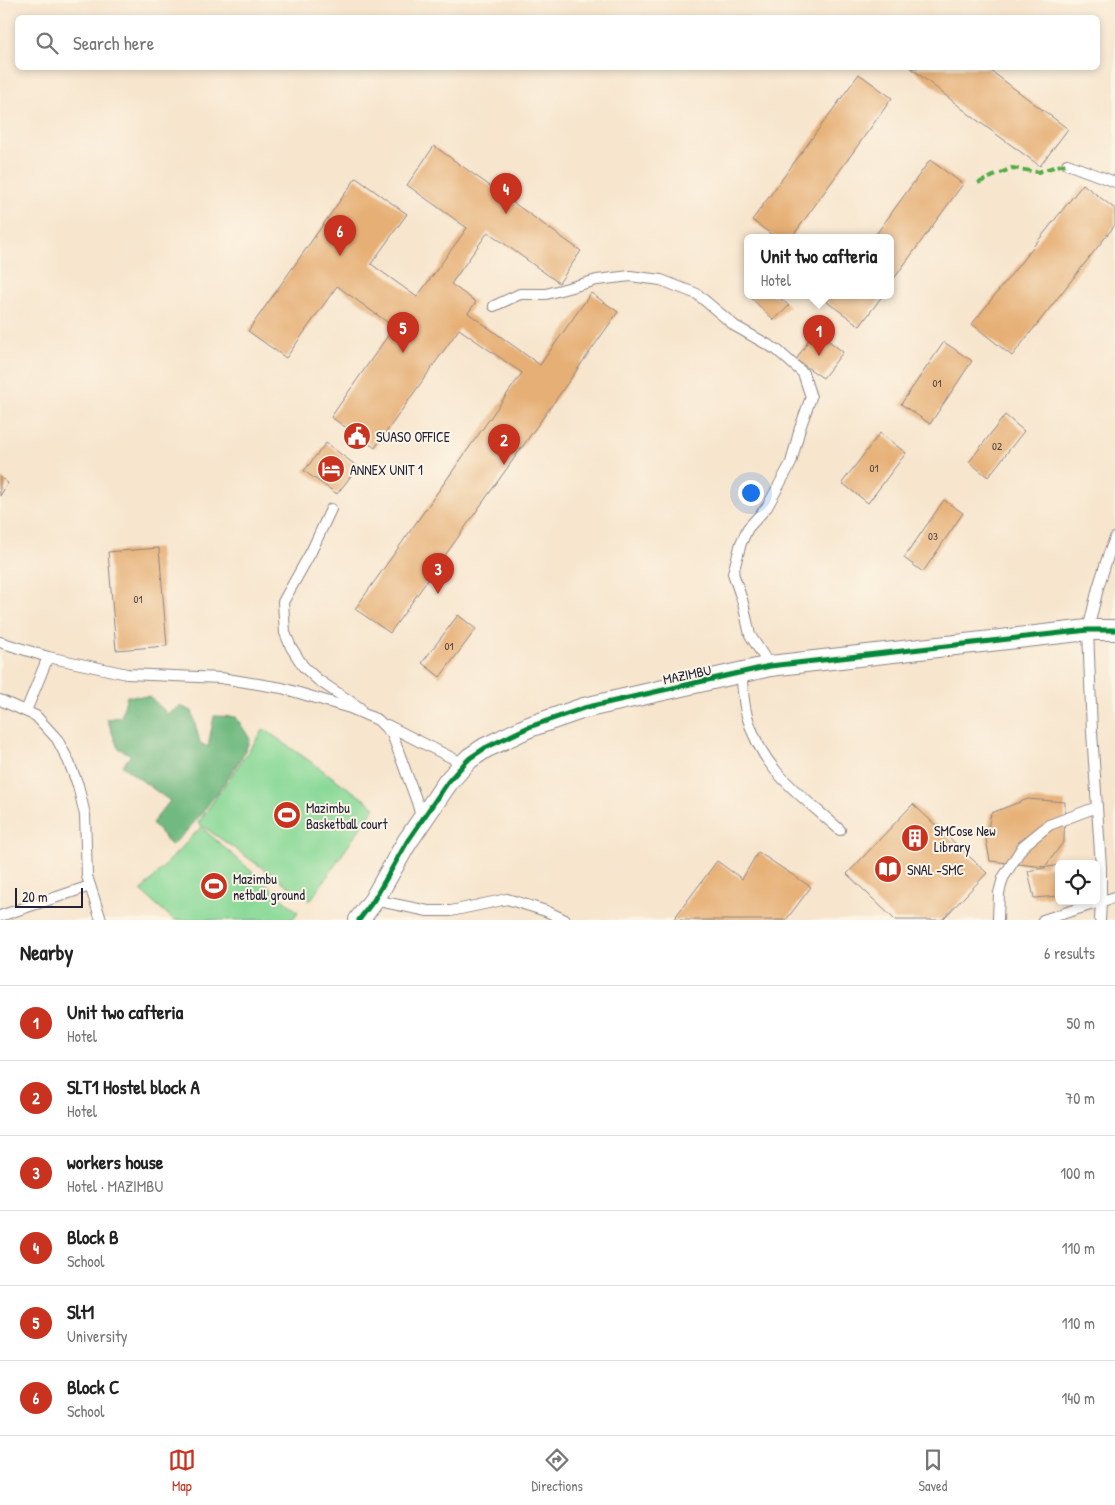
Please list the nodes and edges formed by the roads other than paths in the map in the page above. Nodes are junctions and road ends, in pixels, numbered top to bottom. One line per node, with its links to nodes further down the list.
1 (1067, 164): 2 (lane)
2 (1115, 182)
3 (494, 306): 11 (lane)
4 (332, 509): 15 (lane)
5 (1115, 538): 6 (lane)
6 (1088, 630): 7 (street, MAZIMBU); 11 (street, MAZIMBU); 17 (lane)
7 (1115, 630)
8 (2, 643): 9 (lane); 10 (lane)
9 (0, 654)
10 (48, 657): 14 (lane); 15 (lane)
11 (770, 666): 12 (street, MAZIMBU)
12 (741, 674): 16 (street, MAZIMBU); 19 (lane)
13 (0, 700): 14 (lane)
14 (26, 711): 20 (lane)
15 (378, 720): 16 (lane); 18 (lane)
16 (464, 764): 18 (street, MAZIMBU)
17 (1096, 807): 23 (lane); 30 (lane)
18 (422, 820): 22 (street, MAZIMBU)
19 (840, 830)
20 (90, 886): 25 (lane); 26 (lane)
21 (1115, 897): 23 (lane)
22 (374, 900): 24 (lane); 27 (street, MAZIMBU)
23 (1101, 902): 31 (lane); 32 (lane)
24 (428, 911): 28 (lane); 29 (lane)
25 (0, 916)
26 (101, 920)
27 (359, 920)
28 (438, 920)
29 (565, 920)
30 (998, 920)
31 (1043, 920)
32 (1100, 920)

